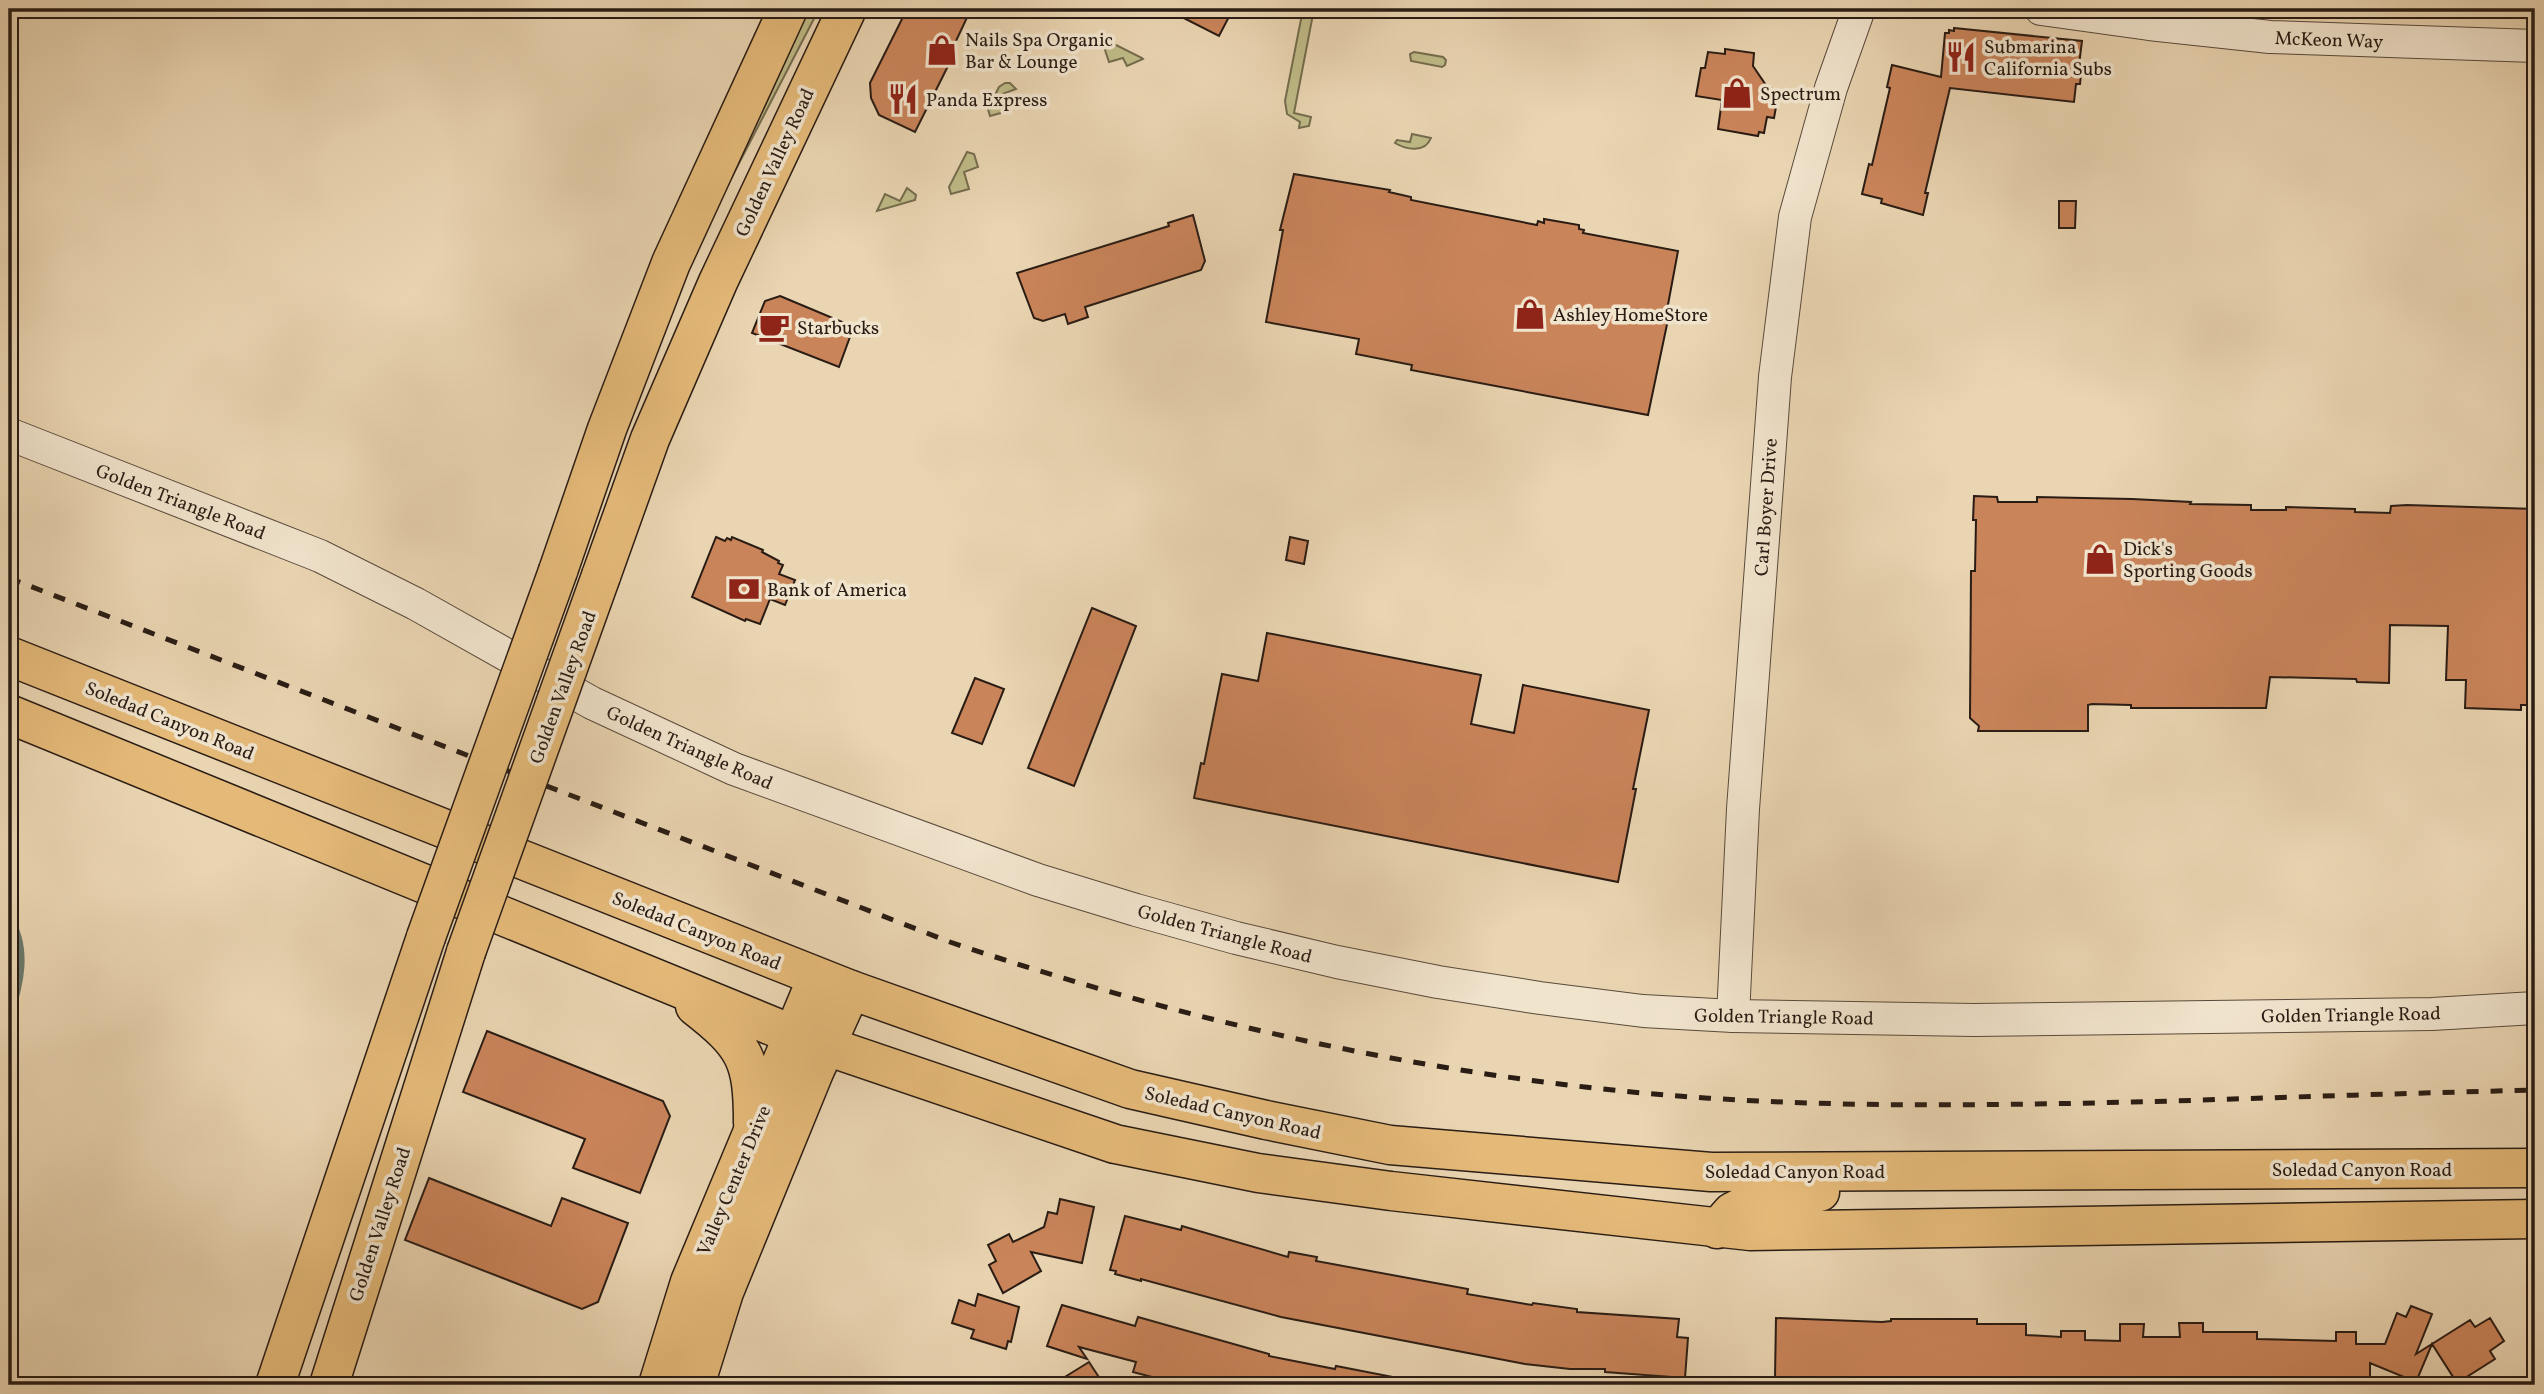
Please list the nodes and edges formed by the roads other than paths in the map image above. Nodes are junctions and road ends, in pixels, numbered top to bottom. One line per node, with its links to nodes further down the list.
1 (788, 9): 20 (main road, bridge)
2 (847, 9): 21 (main road, Golden Valley Road, bridge)
3 (1859, 9): 12 (street, Carl Boyer Drive)
4 (2041, 9): 5 (street, McKeon Way)
5 (2535, 46)
6 (9, 434): 12 (street, Golden Triangle Road)
7 (9, 656): 10 (main road, Soledad Canyon Road)
8 (9, 714): 9 (main road)
9 (666, 983): 13 (main road); 14 (main road)
10 (834, 984): 13 (main road, Valley Center Drive); 15 (main road, Soledad Canyon Road)
11 (2535, 1008): 12 (street, Golden Triangle Road)
12 (1733, 1016)
13 (810, 1041): 14 (main road, Valley Center Drive); 19 (main road); 23 (main road, Valley Center Drive)
14 (753, 1131): 22 (main road, Valley Center Drive)
15 (1390, 1145): 17 (main road, Soledad Canyon Road); 19 (main road)
16 (2535, 1168): 17 (main road, Soledad Canyon Road)
17 (1890, 1172): 19 (main road)
18 (2535, 1219): 19 (main road)
19 (1733, 1224)
20 (275, 1385)
21 (329, 1385)
22 (658, 1385)
23 (695, 1385)

